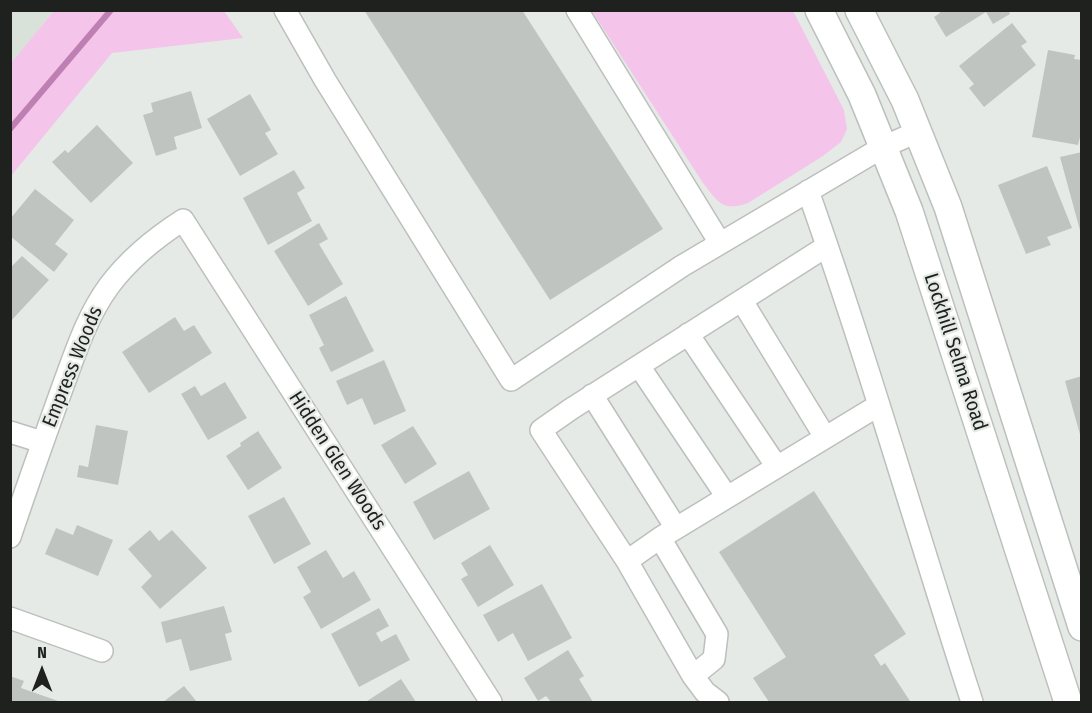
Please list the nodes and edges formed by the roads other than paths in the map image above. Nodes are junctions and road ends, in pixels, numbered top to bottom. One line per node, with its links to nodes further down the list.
1 (285, 10): 9 (street)
2 (577, 10): 9 (street)
3 (819, 10): 6 (main road, Lockhill Selma Road)
4 (860, 10): 5 (main road, Lockhill Selma Road)
5 (917, 132): 6 (street); 25 (main road, Lockhill Selma Road)
6 (883, 147): 7 (street); 31 (main road, Lockhill Selma Road)
7 (807, 191): 9 (street); 10 (street)
8 (183, 220): 18 (street, Empress Woods); 28 (street, Hidden Glen Woods)
9 (720, 243)
10 (827, 246): 11 (street); 15 (street)
11 (742, 301): 12 (street); 17 (street)
12 (688, 334): 13 (street); 19 (street)
13 (639, 366): 14 (street); 20 (street)
14 (592, 395): 21 (street); 23 (street)
15 (879, 405): 17 (street); 30 (street)
16 (10, 432): 18 (street, Empress Woods)
17 (825, 437): 19 (street)
18 (42, 442): 22 (street, Empress Woods)
19 (777, 467): 20 (street)
20 (727, 497): 21 (street)
21 (668, 533): 23 (street); 27 (street)
22 (10, 537)
23 (627, 561): 27 (street)
24 (10, 618): 26 (street)
25 (1082, 627)
26 (102, 651)
27 (693, 676): 29 (street)
28 (491, 702)
29 (718, 702)
30 (972, 702)
31 (1068, 702)

